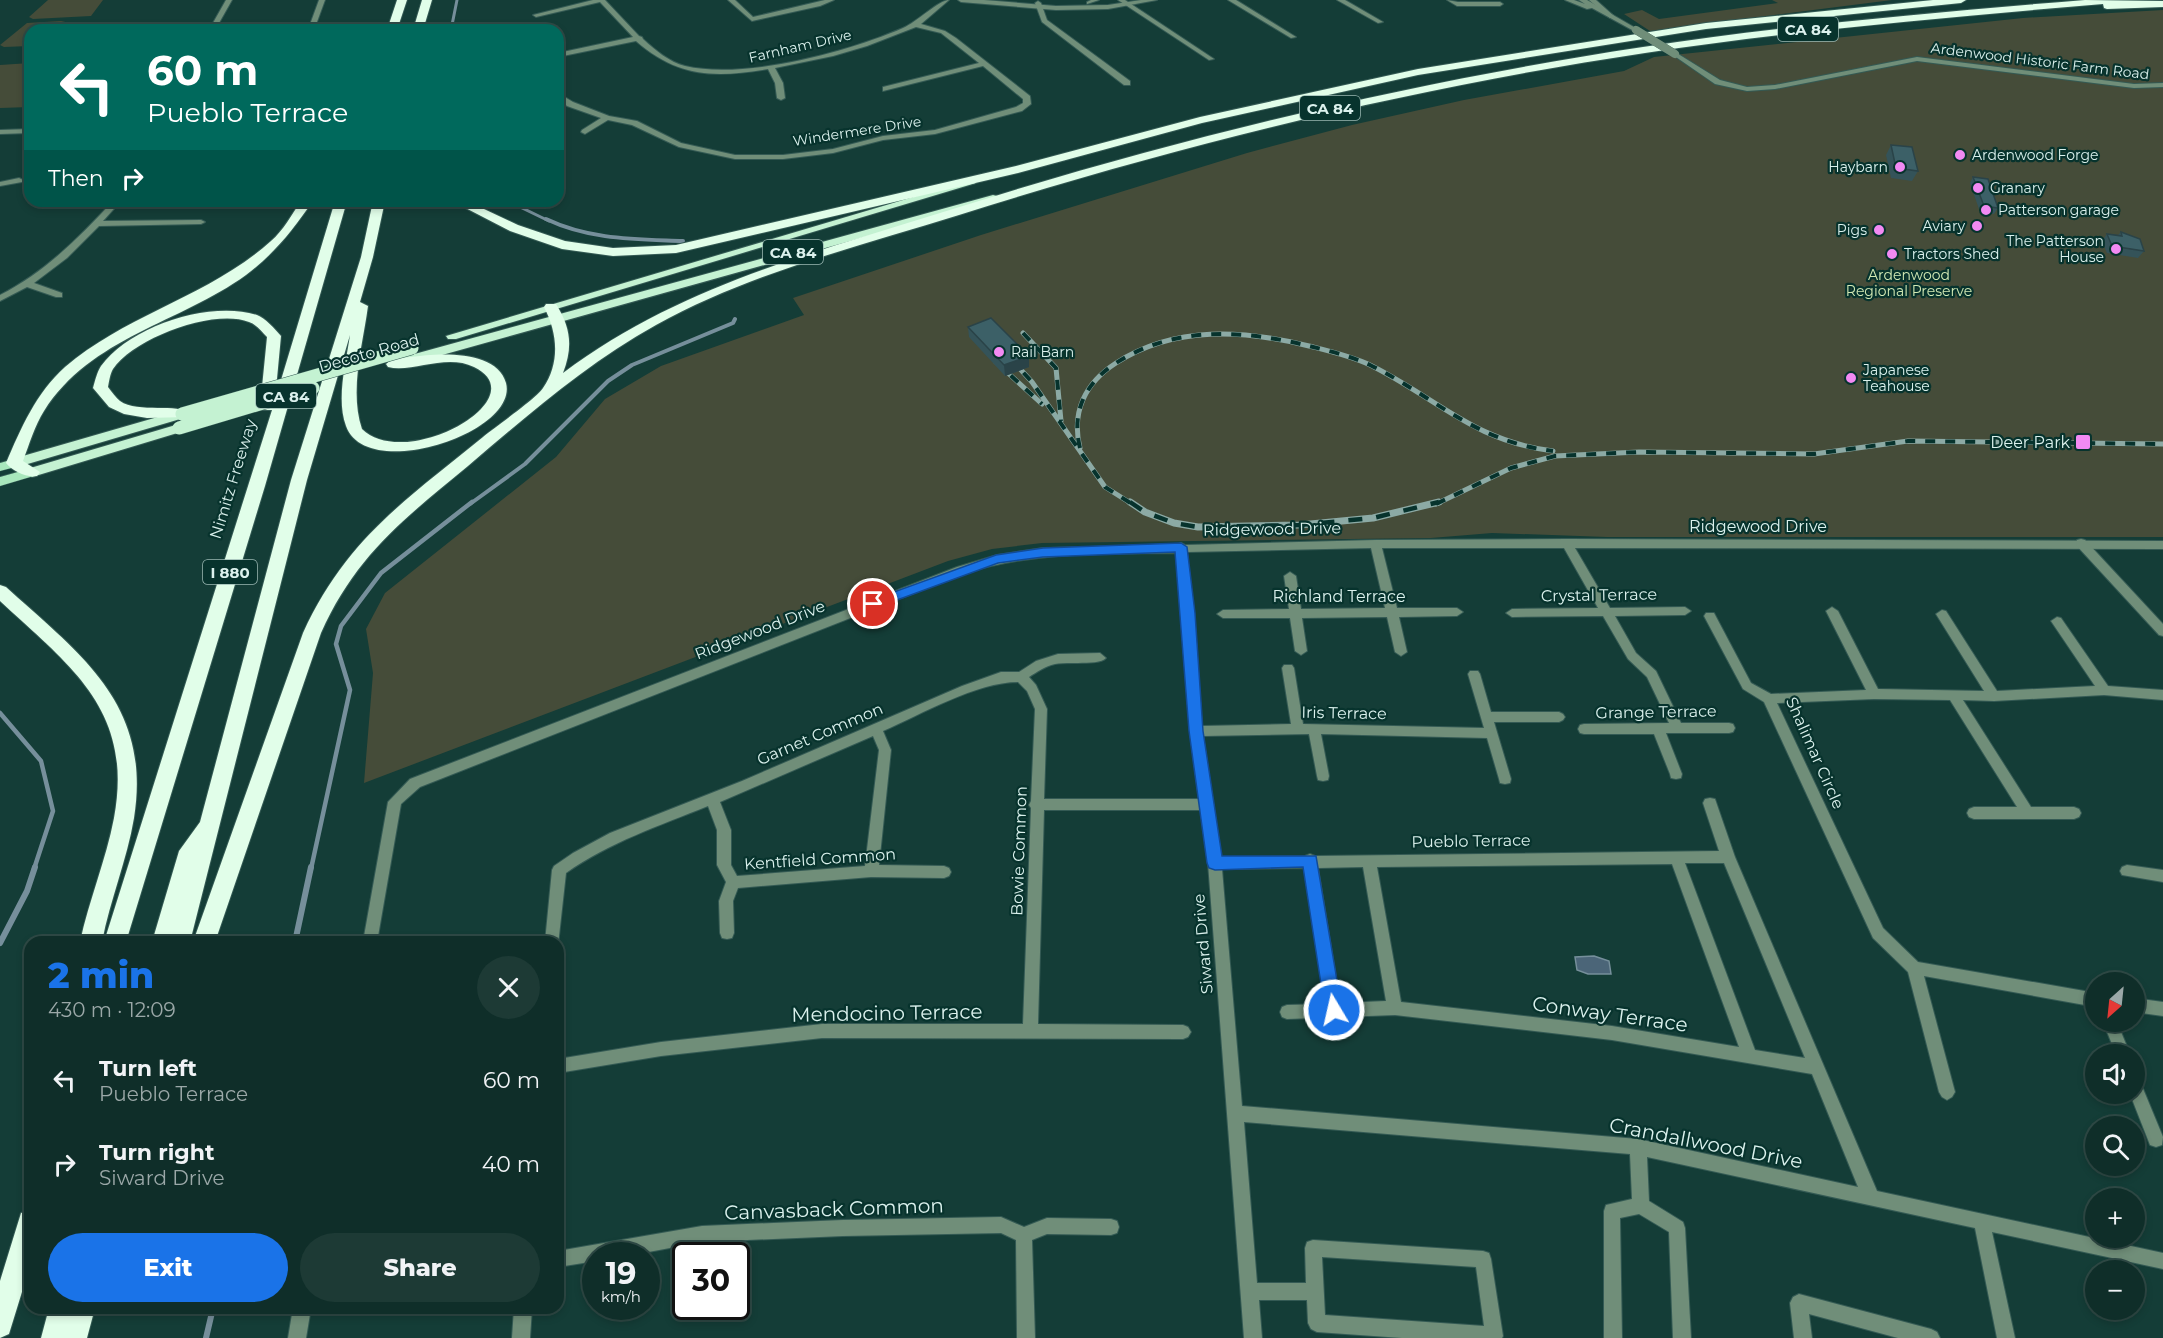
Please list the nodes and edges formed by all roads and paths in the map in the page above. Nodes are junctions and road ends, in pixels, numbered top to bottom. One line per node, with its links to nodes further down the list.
1 (229, 0): 30 (street)
2 (322, 0): 31 (street)
3 (402, 0): 32 (highway)
4 (427, 0): 33 (highway)
5 (601, 0): 27 (street); 36 (street, Farnham Drive)
6 (731, 0): 7 (street)
7 (831, 0)
8 (946, 0): 34 (street, Farnham Drive)
9 (961, 0): 24 (street)
10 (996, 0): 24 (street)
11 (1154, 0): 21 (street)
12 (1231, 0): 35 (street)
13 (1340, 0): 29 (street)
14 (1449, 0): 22 (street)
15 (1568, 0): 25 (street)
16 (1582, 0): 25 (street)
17 (1592, 0): 28 (street)
18 (1961, 0): 50 (highway, CA 84)
19 (2120, 0): 26 (highway, CA 84)
20 (1092, 1): 21 (street); 24 (street)
21 (1123, 2): 24 (street); 38 (street)
22 (1500, 4)
23 (2163, 4): 26 (highway)
24 (1037, 5): 41 (street)
25 (1602, 12): 28 (street)
26 (1962, 13): 53 (highway, CA 84)
27 (536, 15)
28 (1612, 17): 42 (street, Ardenwood Historic Farm Road, bridge)
29 (1380, 22)
30 (215, 24)
31 (313, 24)
32 (394, 24)
33 (420, 24)
34 (916, 25): 39 (street, Windermere Drive); 40 (street, Farnham Drive)
35 (1293, 37)
36 (640, 38): 37 (street); 40 (street, Farnham Drive)
37 (564, 54)
38 (1211, 59)
39 (983, 64): 43 (street); 46 (street, Windermere Drive)
40 (771, 68): 44 (street)
41 (1127, 83)
42 (2163, 85)
43 (886, 89)
44 (782, 98)
45 (564, 100): 46 (street, Windermere Drive)
46 (607, 118): 49 (street)
47 (24, 131): 48 (street)
48 (0, 132)
49 (585, 132)
50 (1018, 169): 58 (highway); 65 (highway, Decoto Road)
51 (18, 180): 52 (street)
52 (0, 184)
53 (1012, 193): 65 (highway, Decoto Road / CA 84); 67 (highway)
54 (112, 207): 60 (street)
55 (304, 207): 69 (highway)
56 (340, 207): 72 (highway, Nimitz Freeway / I 880)
57 (378, 207): 61 (highway, I 880)
58 (470, 207)
59 (201, 222): 60 (street)
60 (97, 224): 62 (street)
61 (367, 257): 66 (highway); 125 (highway, I 880)
62 (27, 284): 63 (street); 64 (street)
63 (59, 295)
64 (0, 298)
65 (554, 313): 66 (highway, Decoto Road / CA 84); 67 (highway); 68 (highway, Decoto Road, bridge)
66 (393, 364): 68 (highway, Decoto Road / CA 84, bridge)
67 (549, 389): 141 (highway)
68 (180, 421): 69 (highway, Decoto Road); 70 (highway, Decoto Road / CA 84); 72 (highway)
69 (7, 465): 70 (highway)
70 (32, 472): 71 (main road, Decoto Road)
71 (0, 482)
72 (257, 486): 138 (highway, Nimitz Freeway / I 880)
73 (1376, 543): 74 (street, Ridgewood Drive); 77 (street, Ridgewood Drive); 85 (street)
74 (1567, 543): 75 (street, Ridgewood Drive); 80 (street)
75 (2081, 543): 76 (street, Ridgewood Drive); 91 (street)
76 (2163, 545)
77 (1181, 547): 113 (street, Siward Drive); 142 (street, Ridgewood Drive)
78 (1290, 576): 84 (street)
79 (0, 591): 137 (highway)
80 (1606, 611): 81 (street, Crystal Terrace); 86 (street, Crystal Terrace); 108 (street)
81 (1685, 611)
82 (1832, 611): 99 (street)
83 (1456, 612): 85 (street, Richland Terrace)
84 (1296, 613): 85 (street, Richland Terrace); 87 (street, Richland Terrace); 92 (street)
85 (1392, 613): 93 (street)
86 (1512, 613)
87 (1223, 614)
88 (1942, 614): 102 (street)
89 (1710, 616): 103 (street)
90 (2057, 621): 98 (street)
91 (2163, 632)
92 (1301, 651)
93 (1401, 652)
94 (1100, 658): 97 (street, Garnet Common)
95 (1288, 668): 110 (street)
96 (1474, 674): 104 (street)
97 (1021, 677): 106 (street, Garnet Common); 121 (street, Bowie Common)
98 (2104, 690): 100 (street, Shalimar Circle); 102 (street, Shalimar Circle)
99 (1874, 694): 101 (street, Shalimar Circle); 103 (street, Shalimar Circle)
100 (2163, 695)
101 (1954, 696): 102 (street, Shalimar Circle); 122 (street)
102 (1994, 696)
103 (1769, 699): 144 (street, Shalimar Circle)
104 (1486, 717): 105 (street); 114 (street)
105 (1559, 717)
106 (876, 728): 118 (street, Garnet Common); 131 (street)
107 (1658, 728): 108 (street, Grange Terrace); 111 (street, Grange Terrace); 115 (street)
108 (1677, 728): 109 (street, Grange Terrace)
109 (1729, 728)
110 (1298, 729): 112 (street, Iris Terrace); 113 (street, Iris Terrace)
111 (1584, 729)
112 (1314, 730): 114 (street, Iris Terrace); 116 (street)
113 (1196, 731): 120 (street, Siward Drive)
114 (1491, 733): 117 (street)
115 (1676, 774)
116 (1323, 776)
117 (1505, 779)
118 (712, 799): 135 (street); 143 (street, Garnet Common)
119 (1710, 803): 126 (street)
120 (1205, 804): 121 (street); 130 (street, Siward Drive)
121 (1036, 805): 152 (street, Bowie Common)
122 (2027, 812): 123 (street); 124 (street)
123 (1974, 813)
124 (2074, 813)
125 (212, 820): 139 (highway, I 880); 140 (highway, I 880)
126 (1728, 856): 127 (street, Pueblo Terrace); 155 (street)
127 (1676, 857): 129 (street, Pueblo Terrace); 153 (street)
128 (1310, 860): 129 (street, Pueblo Terrace); 130 (street, Pueblo Terrace); 149 (street)
129 (1369, 860): 147 (street)
130 (1215, 863): 158 (street, Siward Drive)
131 (871, 871): 133 (street, Kentfield Common); 135 (street, Kentfield Common)
132 (2127, 871): 134 (street)
133 (944, 872)
134 (2163, 876)
135 (733, 882): 136 (street)
136 (727, 933)
137 (92, 936)
138 (117, 936)
139 (165, 936)
140 (181, 936)
141 (206, 936)
142 (371, 936)
143 (553, 936)
144 (1914, 968): 145 (street); 156 (street)
145 (2085, 998)
146 (2145, 1007): 148 (street)
147 (1395, 1008): 149 (street, Conway Terrace); 153 (street, Conway Terrace)
148 (2163, 1009)
149 (1334, 1010): 150 (street, Conway Terrace)
150 (1287, 1012)
151 (1183, 1032): 152 (street, Mendocino Terrace)
152 (1029, 1033): 154 (street, Mendocino Terrace)
153 (1750, 1056): 155 (street, Conway Terrace)
154 (564, 1065)
155 (1818, 1068): 161 (street)
156 (1947, 1092)
157 (2142, 1104): 159 (street)
158 (1235, 1113): 160 (street, Crandallwood Drive); 169 (street, Siward Drive)
159 (2156, 1139)
160 (1638, 1147): 161 (street, Crandallwood Drive); 162 (street)
161 (1871, 1197): 163 (street, Crandallwood Drive)
162 (1641, 1205): 182 (street); 183 (street)
163 (1982, 1224): 168 (street, Crandallwood Drive); 186 (street)
164 (1111, 1227): 165 (street)
165 (1024, 1235): 167 (street, Canvasback Common); 180 (street)
166 (24, 1243): 175 (highway)
167 (564, 1258)
168 (2163, 1261)
169 (1248, 1291): 170 (street); 181 (street, Siward Drive)
170 (1316, 1292): 170 (street)
171 (60, 1314): 176 (highway)
172 (80, 1314): 177 (highway)
173 (301, 1314): 178 (street)
174 (523, 1314): 179 (street)
175 (0, 1325)
176 (54, 1338)
177 (74, 1338)
178 (297, 1338)
179 (521, 1338)
180 (1026, 1338)
181 (1253, 1338)
182 (1613, 1338)
183 (1682, 1338)
184 (1803, 1338): 185 (street)
185 (1931, 1338)
186 (2006, 1338)

